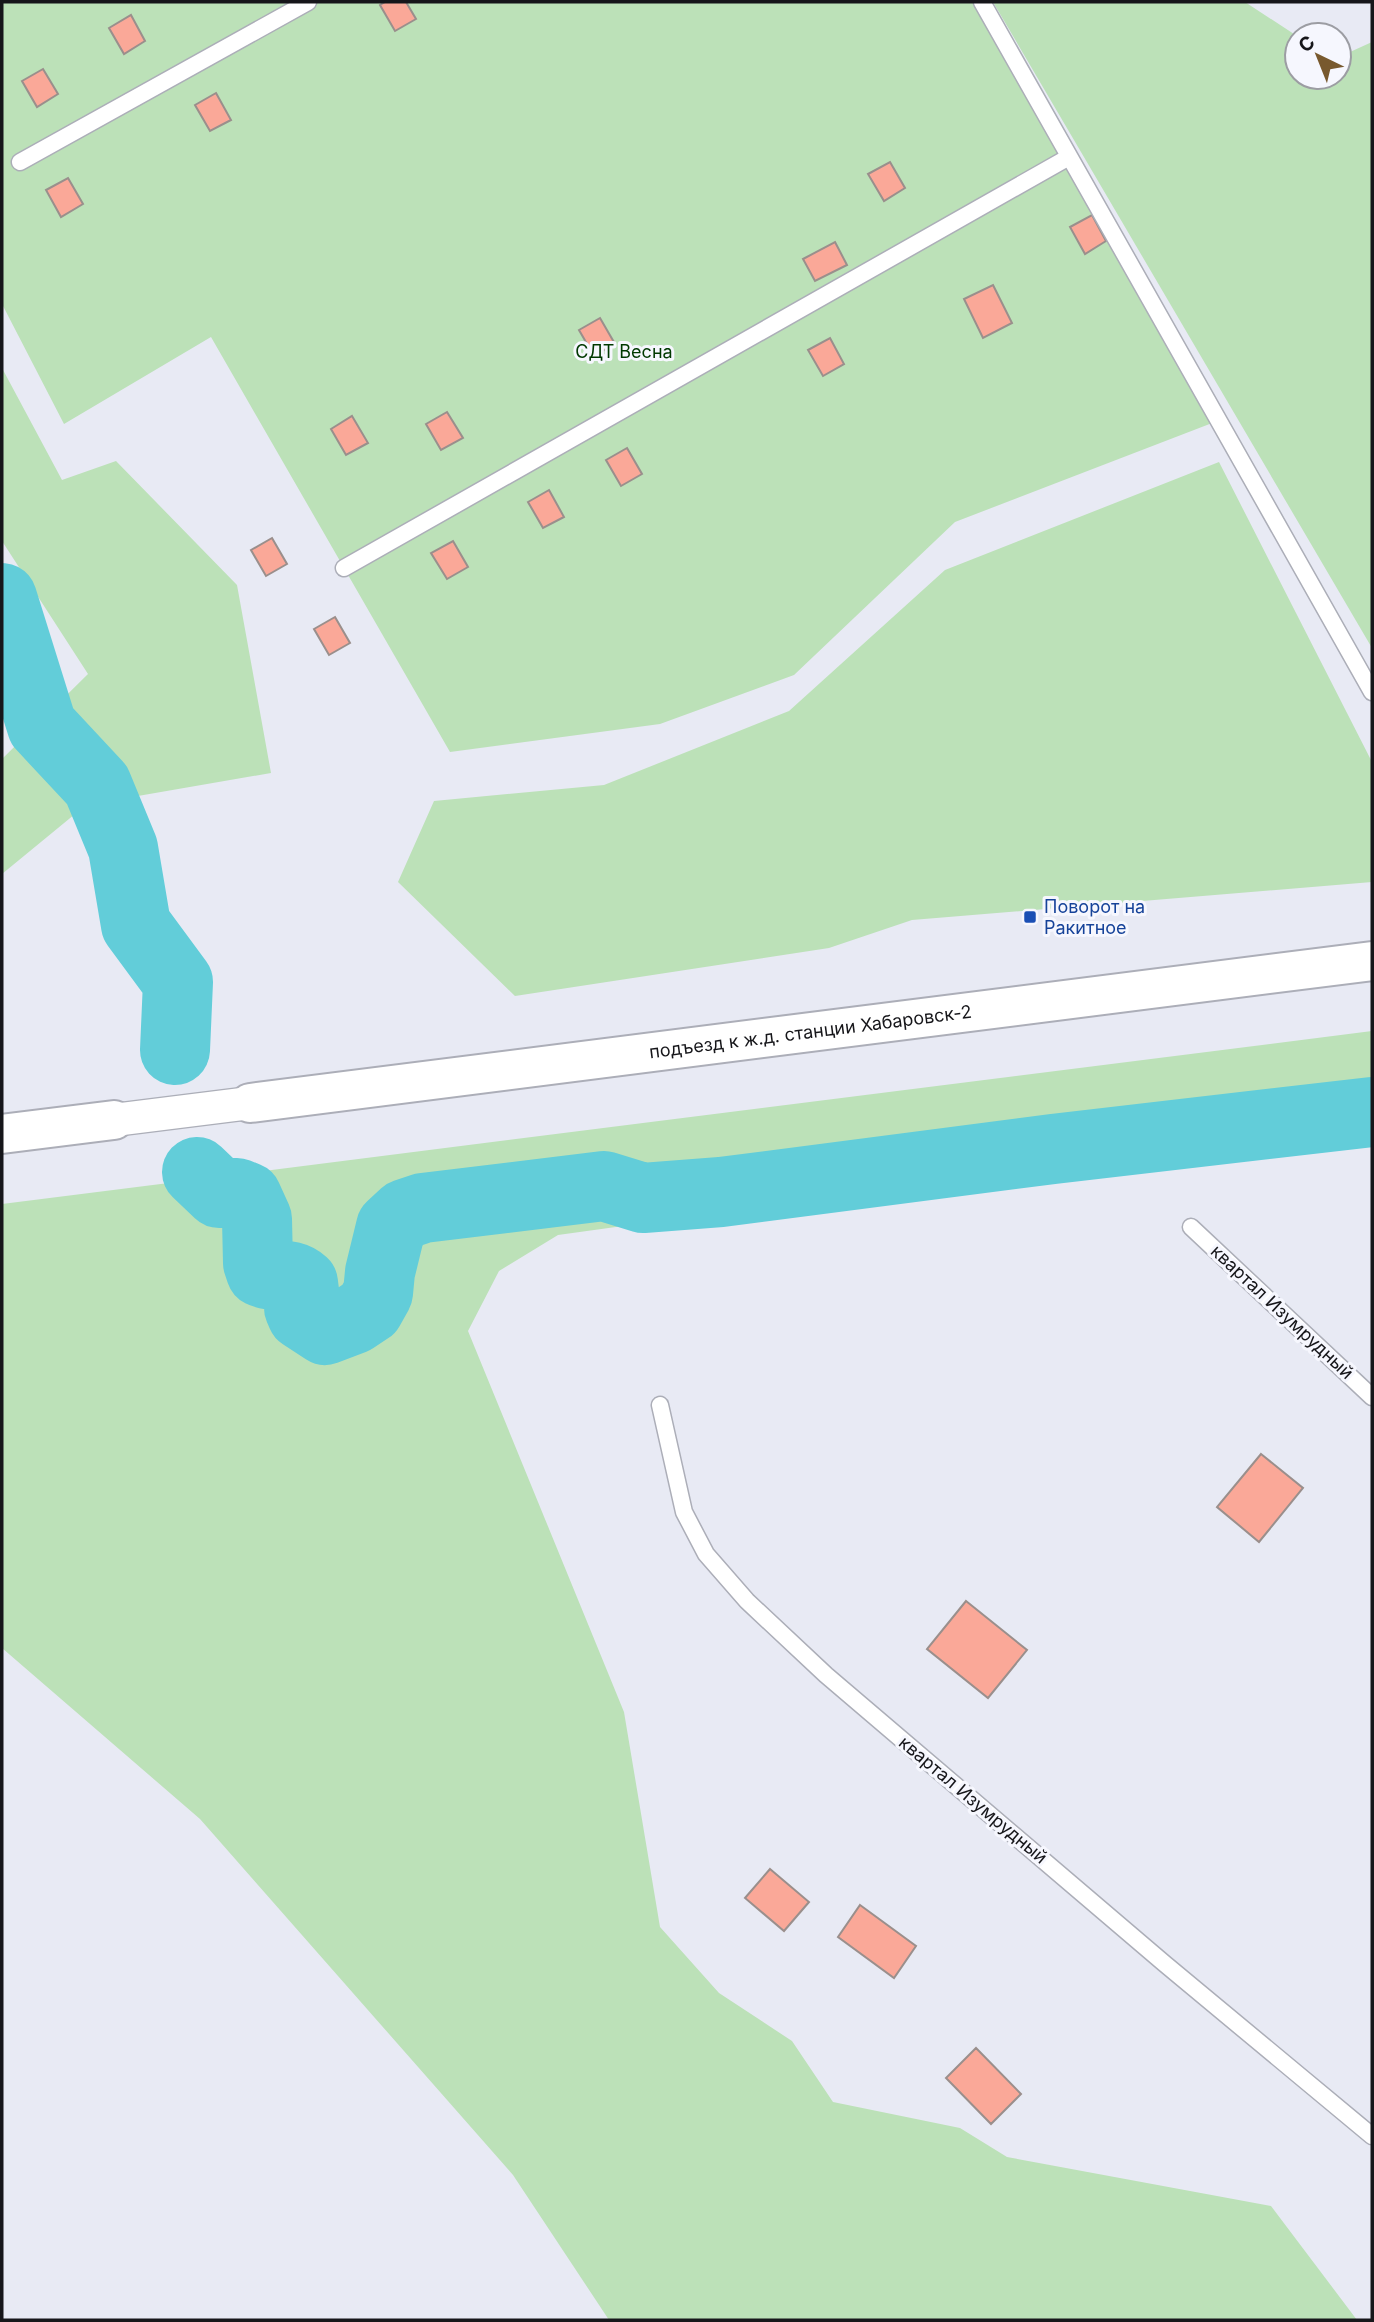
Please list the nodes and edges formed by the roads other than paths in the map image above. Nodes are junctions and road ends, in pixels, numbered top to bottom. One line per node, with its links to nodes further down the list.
1 (308, 2): 4 (lane)
2 (982, 2): 3 (lane)
3 (1069, 157): 5 (lane); 6 (lane)
4 (20, 162)
5 (344, 568)
6 (1372, 692)
7 (1372, 961): 8 (street, подъезд к ж.д. станции Хабаровск-2)
8 (250, 1103): 9 (street)
9 (114, 1120): 10 (street)
10 (2, 1134)
11 (1191, 1227): 12 (lane, квартал Изумрудный)
12 (1372, 1397)
13 (660, 1405): 14 (lane, квартал Изумрудный)
14 (1372, 2136)

